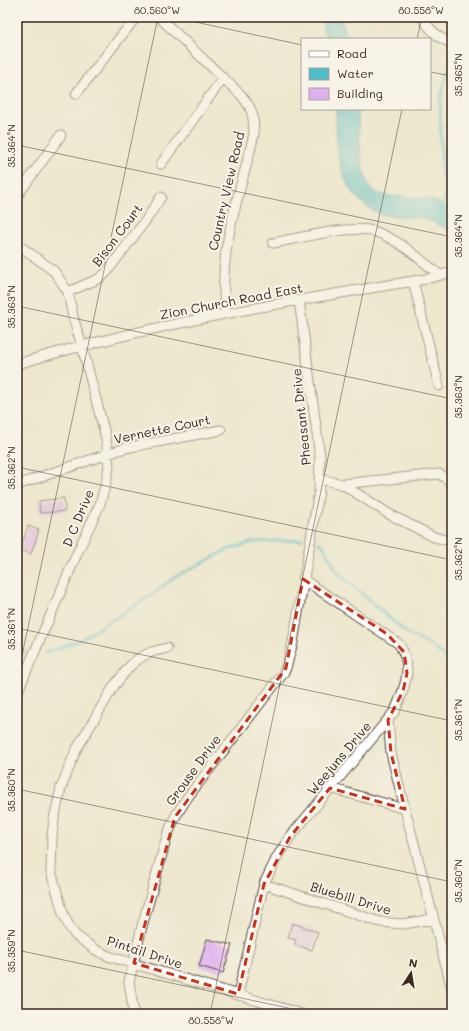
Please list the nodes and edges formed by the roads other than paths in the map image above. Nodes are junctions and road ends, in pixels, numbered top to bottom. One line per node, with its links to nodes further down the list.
1 (136, 17): 6 (street)
2 (159, 17): 5 (street, Country View Road)
3 (422, 17): 4 (street)
4 (452, 43)
5 (223, 78): 8 (street); 18 (street, Country View Road)
6 (76, 94)
7 (62, 135): 9 (street)
8 (162, 164)
9 (17, 196)
10 (161, 197): 16 (street, Bison Court)
11 (273, 243): 14 (street)
12 (17, 244): 16 (street)
13 (452, 272): 14 (street, Zion Church Road East)
14 (440, 275): 15 (street, Zion Church Road East)
15 (414, 281): 17 (street, Zion Church Road East); 21 (street)
16 (68, 292): 19 (street, D C Drive)
17 (299, 300): 18 (street, Zion Church Road East); 24 (street, Pheasant Drive)
18 (226, 313): 19 (street, Zion Church Road East)
19 (82, 346): 20 (street, Zion Church Road East); 23 (street, D C Drive)
20 (17, 364)
21 (439, 386)
22 (221, 430): 23 (street, Vernette Court)
23 (108, 453): 27 (street, Vernette Court); 31 (street, D C Drive)
24 (320, 479): 26 (street); 29 (street, Pheasant Drive)
25 (452, 482): 26 (street)
26 (342, 484): 28 (street)
27 (17, 485)
28 (452, 538)
29 (304, 579): 32 (street, Weejuns Drive); 37 (street, Grouse Drive)
30 (167, 648): 37 (street, Pintail Drive)
31 (17, 693)
32 (388, 720): 33 (street, Weejuns Drive); 34 (street)
33 (330, 788): 34 (street); 35 (street, Weejuns Drive)
34 (405, 809): 36 (street)
35 (264, 884): 36 (street, Bluebill Drive); 39 (street, Weejuns Drive)
36 (433, 919): 38 (street)
37 (134, 963): 39 (street, Pintail Drive); 40 (street, Grouse Drive)
38 (452, 989)
39 (238, 994): 41 (street, Pintail Drive)
40 (134, 1014)
41 (302, 1014)

